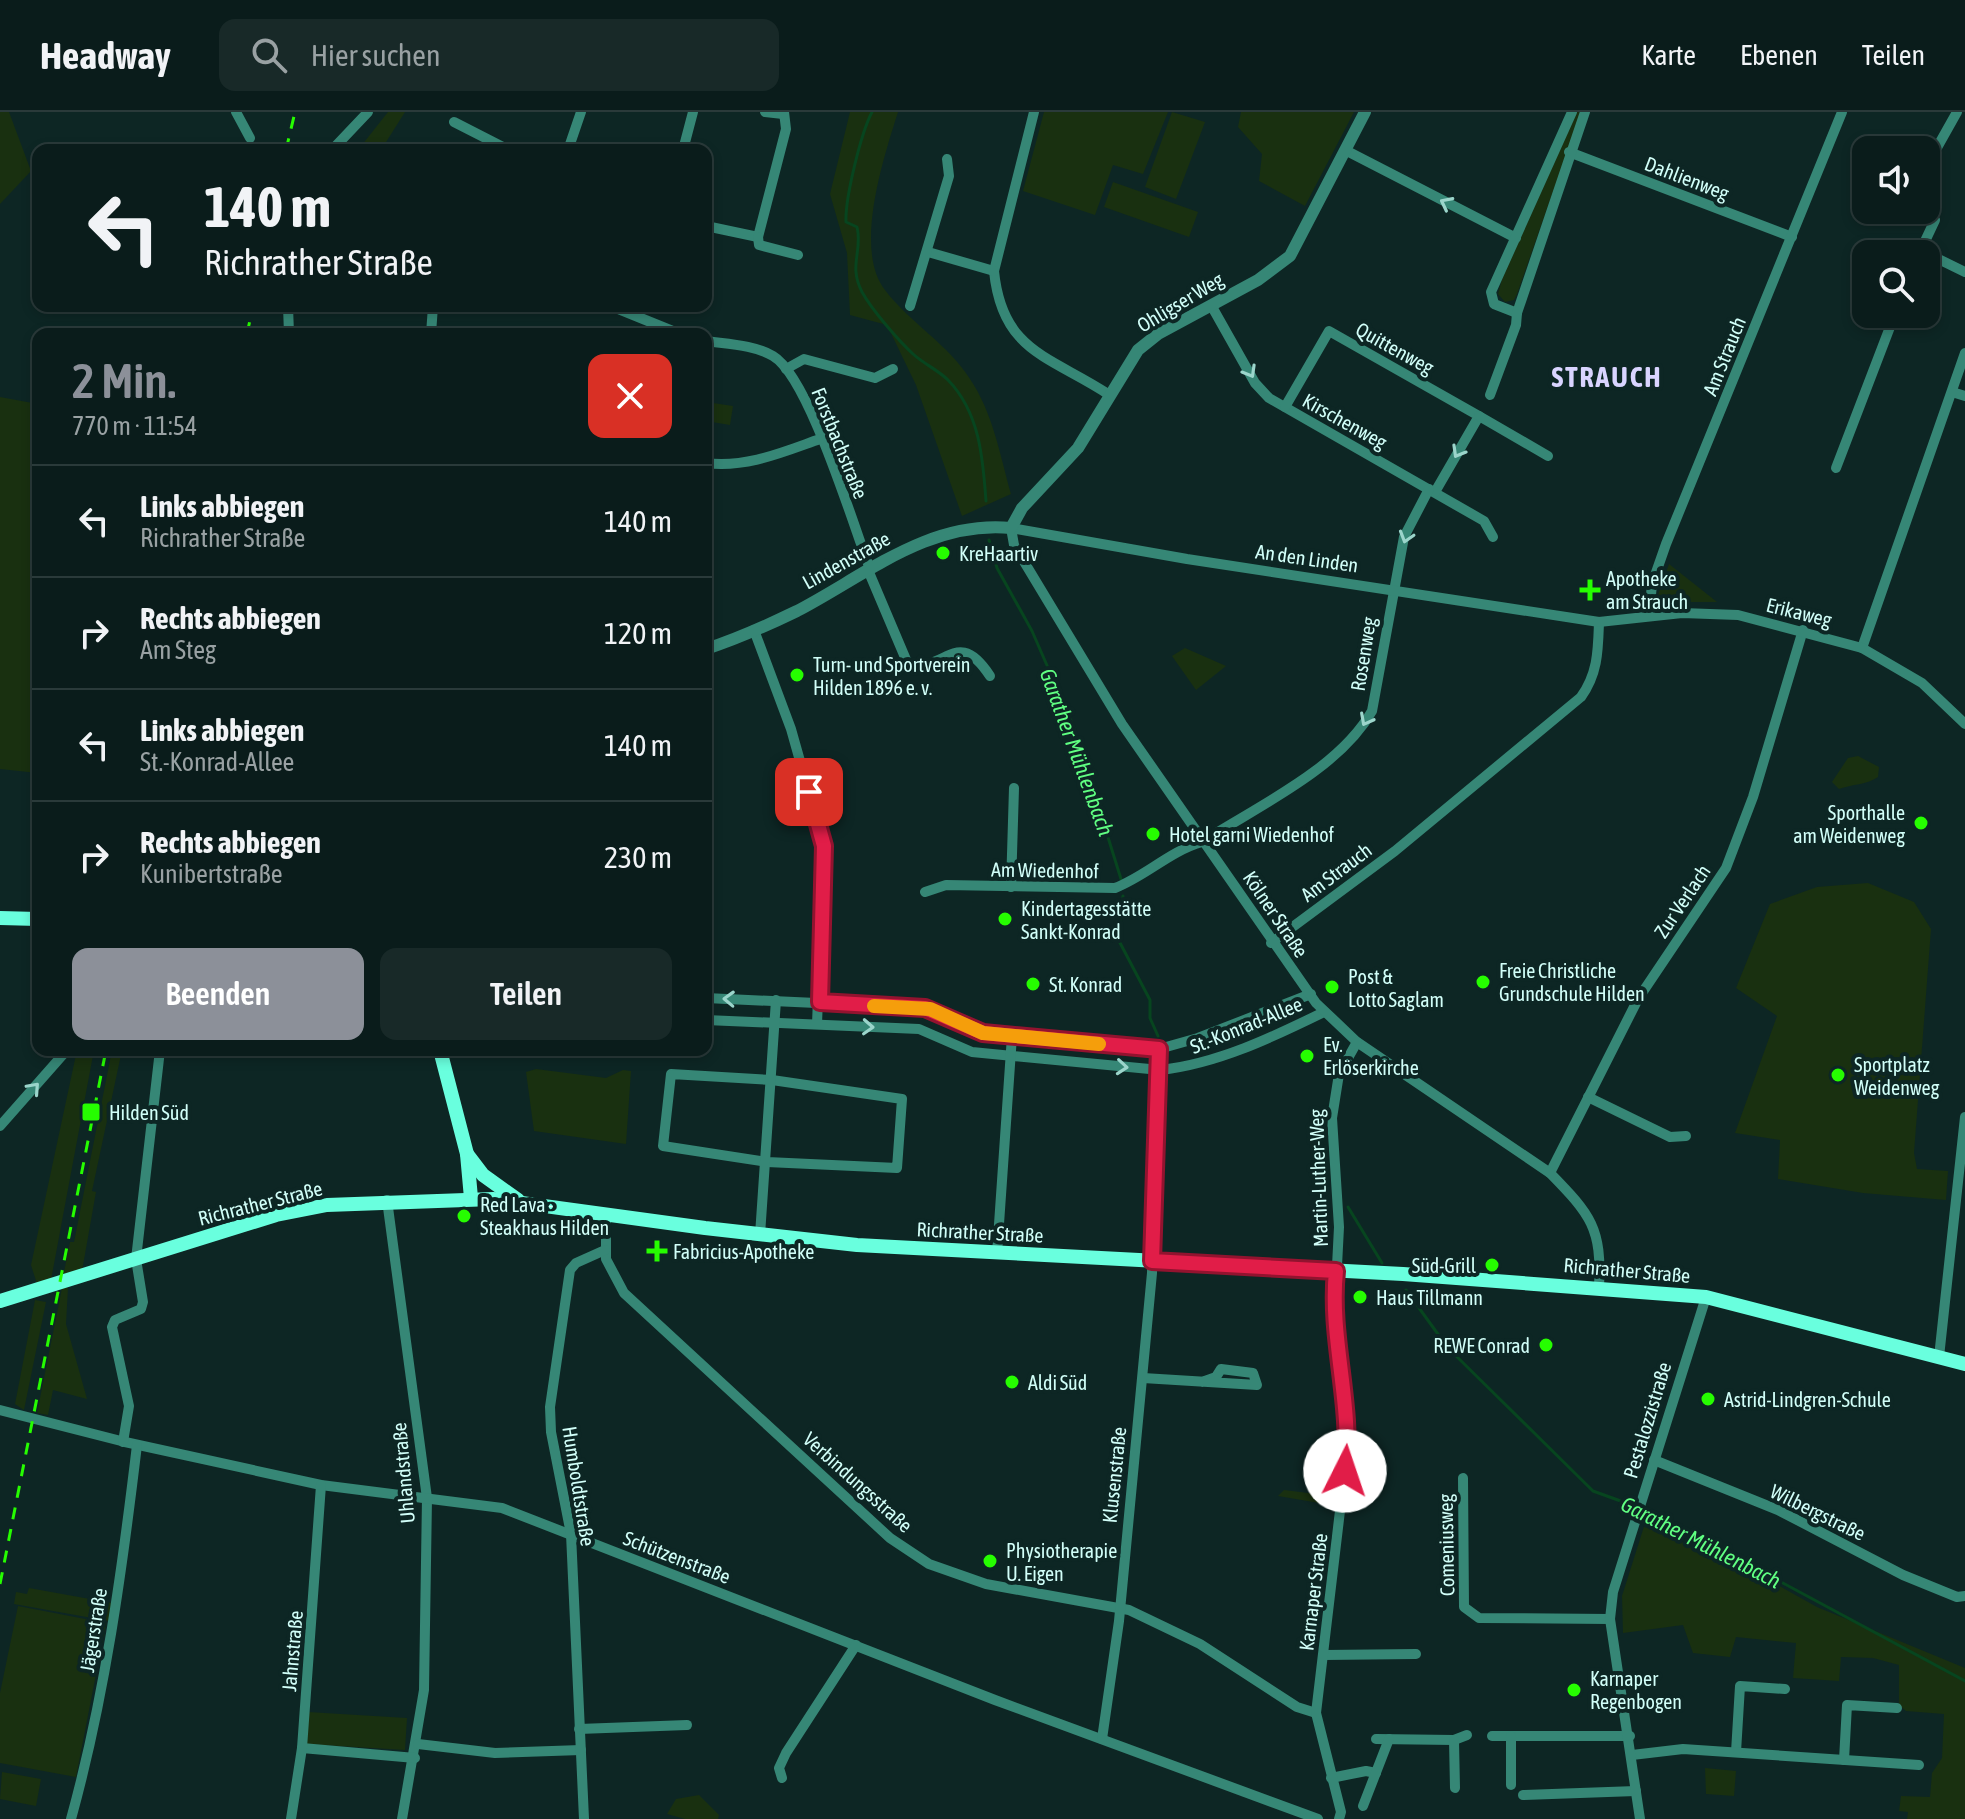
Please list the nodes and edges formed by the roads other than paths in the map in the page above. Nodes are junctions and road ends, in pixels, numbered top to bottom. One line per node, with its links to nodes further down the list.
1 (236, 112): 14 (street)
2 (368, 112): 16 (street)
3 (581, 112): 18 (street)
4 (693, 112): 19 (street)
5 (765, 112): 12 (street)
6 (1034, 112): 30 (street)
7 (1365, 112): 20 (street, Ohligser Weg)
8 (1572, 112): 26 (street)
9 (1585, 112): 21 (street)
10 (1842, 112): 25 (street, Am Strauch)
11 (1957, 112): 15 (street)
12 (784, 113): 24 (street)
13 (454, 122): 17 (street)
14 (250, 138)
15 (1940, 142)
16 (338, 144)
17 (497, 144)
18 (570, 144)
19 (685, 144)
20 (1345, 150): 26 (street, one-way to 20); 32 (street, Ohligser Weg)
21 (1569, 152): 25 (street, Dahlienweg); 35 (street)
22 (947, 159): 27 (street)
23 (712, 227): 24 (street)
24 (758, 237): 28 (street)
25 (1792, 237): 57 (street, Am Strauch)
26 (1516, 238): 35 (street)
27 (928, 252): 30 (street); 33 (street)
28 (798, 255)
29 (1940, 261): 31 (street)
30 (994, 271): 43 (street)
31 (1965, 272)
32 (1211, 305): 43 (street, Ohligser Weg); 46 (street, Kirschenweg, one-way to 46)
33 (910, 306)
34 (626, 312): 36 (street)
35 (1517, 313): 44 (street)
36 (665, 328)
37 (1890, 328): 51 (street)
38 (712, 342): 40 (street, Forstbachstraße)
39 (1965, 353): 42 (street)
40 (786, 369): 41 (street); 48 (street, Forstbachstraße)
41 (893, 369)
42 (1952, 392): 45 (street); 62 (street)
43 (1108, 394): 53 (street, Ohligser Weg)
44 (1490, 395)
45 (1965, 396)
46 (1285, 407): 47 (street, Quittenweg); 52 (street, Kirschenweg)
47 (1479, 416): 49 (street, Quittenweg); 52 (street, one-way to 52)
48 (820, 439): 50 (street); 55 (street, Forstbachstraße)
49 (1548, 456)
50 (712, 463)
51 (1836, 468)
52 (1432, 491): 54 (street, Kirschenweg); 56 (street, Rosenweg, one-way to 56)
53 (1011, 528): 55 (street, Lindenstraße); 56 (street, An den Linden); 66 (street, Kölner Straße)
54 (1493, 537)
55 (869, 570): 59 (street, Lindenstraße); 63 (street, Forstbachstraße)
56 (1393, 589): 58 (street, An den Linden); 66 (street, Rosenweg, one-way to 66)
57 (1649, 616): 58 (street, Erikaweg); 60 (street, Erikaweg)
58 (1599, 622): 71 (street, Am Strauch)
59 (754, 630): 61 (street, Lindenstraße); 75 (street)
60 (1803, 630): 62 (street, Erikaweg); 89 (street, Zur Verlach)
61 (712, 647)
62 (1862, 648): 64 (street, Erikaweg)
63 (990, 676)
64 (1965, 724)
65 (1014, 788): 67 (street)
66 (1202, 842): 67 (street, Am Wiedenhof); 71 (street, Kölner Straße)
67 (1011, 887): 68 (street, Am Wiedenhof)
68 (925, 892)
69 (0, 918): 70 (main road)
70 (32, 919)
71 (1271, 943): 72 (street, Kölner Straße)
72 (1311, 994): 76 (street, Kölner Straße); 82 (street, St.-Konrad-Allee)
73 (712, 998): 74 (street, St.-Konrad-Allee, one-way to 73)
74 (776, 1000): 75 (street, St.-Konrad-Allee); 78 (street)
75 (820, 1002): 79 (street); 80 (street, St.-Konrad-Allee)
76 (1324, 1012): 81 (street, Kölner Straße); 87 (street, St.-Konrad-Allee)
77 (712, 1020): 78 (street, St.-Konrad-Allee)
78 (776, 1023): 79 (street, St.-Konrad-Allee); 88 (street)
79 (817, 1024): 86 (street, St.-Konrad-Allee, one-way to 86)
80 (1012, 1036): 82 (street, St.-Konrad-Allee); 86 (street)
81 (1357, 1042): 96 (street, Kölner Straße); 107 (street, Martin-Luther-Weg)
82 (1159, 1049): 87 (street, Klusenstraße)
83 (62, 1056): 91 (street, one-way to 83)
84 (159, 1056): 105 (street)
85 (442, 1056): 93 (main road)
86 (1009, 1058): 87 (street, St.-Konrad-Allee, one-way to 87); 104 (street)
87 (1160, 1070): 106 (street, Klusenstraße)
88 (772, 1080): 94 (street); 94 (street); 94 (street)
89 (1588, 1097): 92 (street); 96 (street, Zur Verlach)
90 (1965, 1117): 95 (street)
91 (0, 1126)
92 (1686, 1136)
93 (467, 1154): 97 (main road); 98 (main road)
94 (767, 1162): 102 (street)
95 (1963, 1162): 111 (street)
96 (1550, 1173): 108 (street, Kölner Straße)
97 (483, 1175): 98 (main road); 100 (main road)
98 (471, 1198): 99 (main road, Richrather Straße); 100 (main road, Richrather Straße)
99 (387, 1200): 105 (main road, Richrather Straße); 121 (street, Uhlandstraße)
100 (521, 1202): 101 (main road, Richrather Straße)
101 (606, 1214): 102 (main road, Richrather Straße); 103 (street, Verbindungsstraße)
102 (760, 1235): 104 (main road, Richrather Straße)
103 (605, 1250): 122 (street, Humboldtstraße); 124 (street, Verbindungsstraße)
104 (997, 1253): 106 (main road, Richrather Straße)
105 (136, 1259): 110 (main road, Richrather Straße); 116 (street)
106 (1152, 1261): 107 (main road, Richrather Straße); 113 (street, Klusenstraße)
107 (1336, 1271): 108 (main road, Richrather Straße); 128 (street, Karnaper Straße)
108 (1599, 1287): 109 (main road, Richrather Straße)
109 (1706, 1297): 111 (main road, Richrather Straße); 118 (street, Pestalozzistraße)
110 (0, 1301)
111 (1939, 1357): 112 (main road, Richrather Straße)
112 (1965, 1364)
113 (1143, 1378): 114 (street); 124 (street, Klusenstraße)
114 (1202, 1382): 114 (street)
115 (0, 1410): 116 (street, Schützenstraße)
116 (123, 1442): 117 (street, Schützenstraße)
117 (137, 1445): 120 (street, Schützenstraße); 158 (street, Jägerstraße)
118 (1654, 1460): 123 (street, Wilbergstraße); 125 (street, Pestalozzistraße)
119 (1463, 1478): 125 (street, Comeniusweg)
120 (321, 1485): 121 (street, Schützenstraße); 143 (street, Jahnstraße)
121 (427, 1498): 122 (street, Schützenstraße); 142 (street, Uhlandstraße)
122 (571, 1534): 126 (street, Schützenstraße); 133 (street, Humboldtstraße)
123 (1965, 1596)
124 (1120, 1607): 131 (street, Verbindungsstraße); 138 (street, Klusenstraße)
125 (1610, 1619): 137 (street, Pestalozzistraße)
126 (856, 1645): 138 (street, Schützenstraße); 151 (street)
127 (1416, 1654): 128 (street)
128 (1324, 1655): 131 (street, Karnaper Straße)
129 (1785, 1689): 145 (street)
130 (1897, 1708): 148 (street)
131 (1316, 1713): 152 (street, Karnaper Straße)
132 (687, 1725): 133 (street)
133 (579, 1729): 144 (street, Humboldtstraße)
134 (1467, 1735): 141 (street)
135 (1492, 1736): 136 (street)
136 (1511, 1736): 137 (street); 153 (street)
137 (1630, 1736): 146 (street, Pestalozzistraße)
138 (1102, 1739): 162 (street, Schützenstraße)
139 (1376, 1739): 140 (street)
140 (1389, 1739): 141 (street); 150 (street)
141 (1454, 1740): 154 (street)
142 (418, 1744): 144 (street); 147 (street, Uhlandstraße)
143 (302, 1748): 147 (street); 159 (street, Jahnstraße)
144 (581, 1750): 161 (street, Humboldtstraße)
145 (1736, 1752): 146 (street); 148 (street)
146 (1632, 1755): 155 (street, Pestalozzistraße)
147 (415, 1758): 160 (street, Uhlandstraße)
148 (1844, 1760): 149 (street)
149 (1919, 1765)
150 (1376, 1773): 152 (street); 157 (street)
151 (782, 1778)
152 (1331, 1778): 163 (street, Karnaper Straße)
153 (1511, 1785)
154 (1455, 1788)
155 (1636, 1791): 156 (street); 164 (street, Pestalozzistraße)
156 (1523, 1795)
157 (1363, 1806)
158 (71, 1819)
159 (291, 1819)
160 (402, 1819)
161 (584, 1819)
162 (1318, 1819)
163 (1339, 1819)
164 (1640, 1819)

